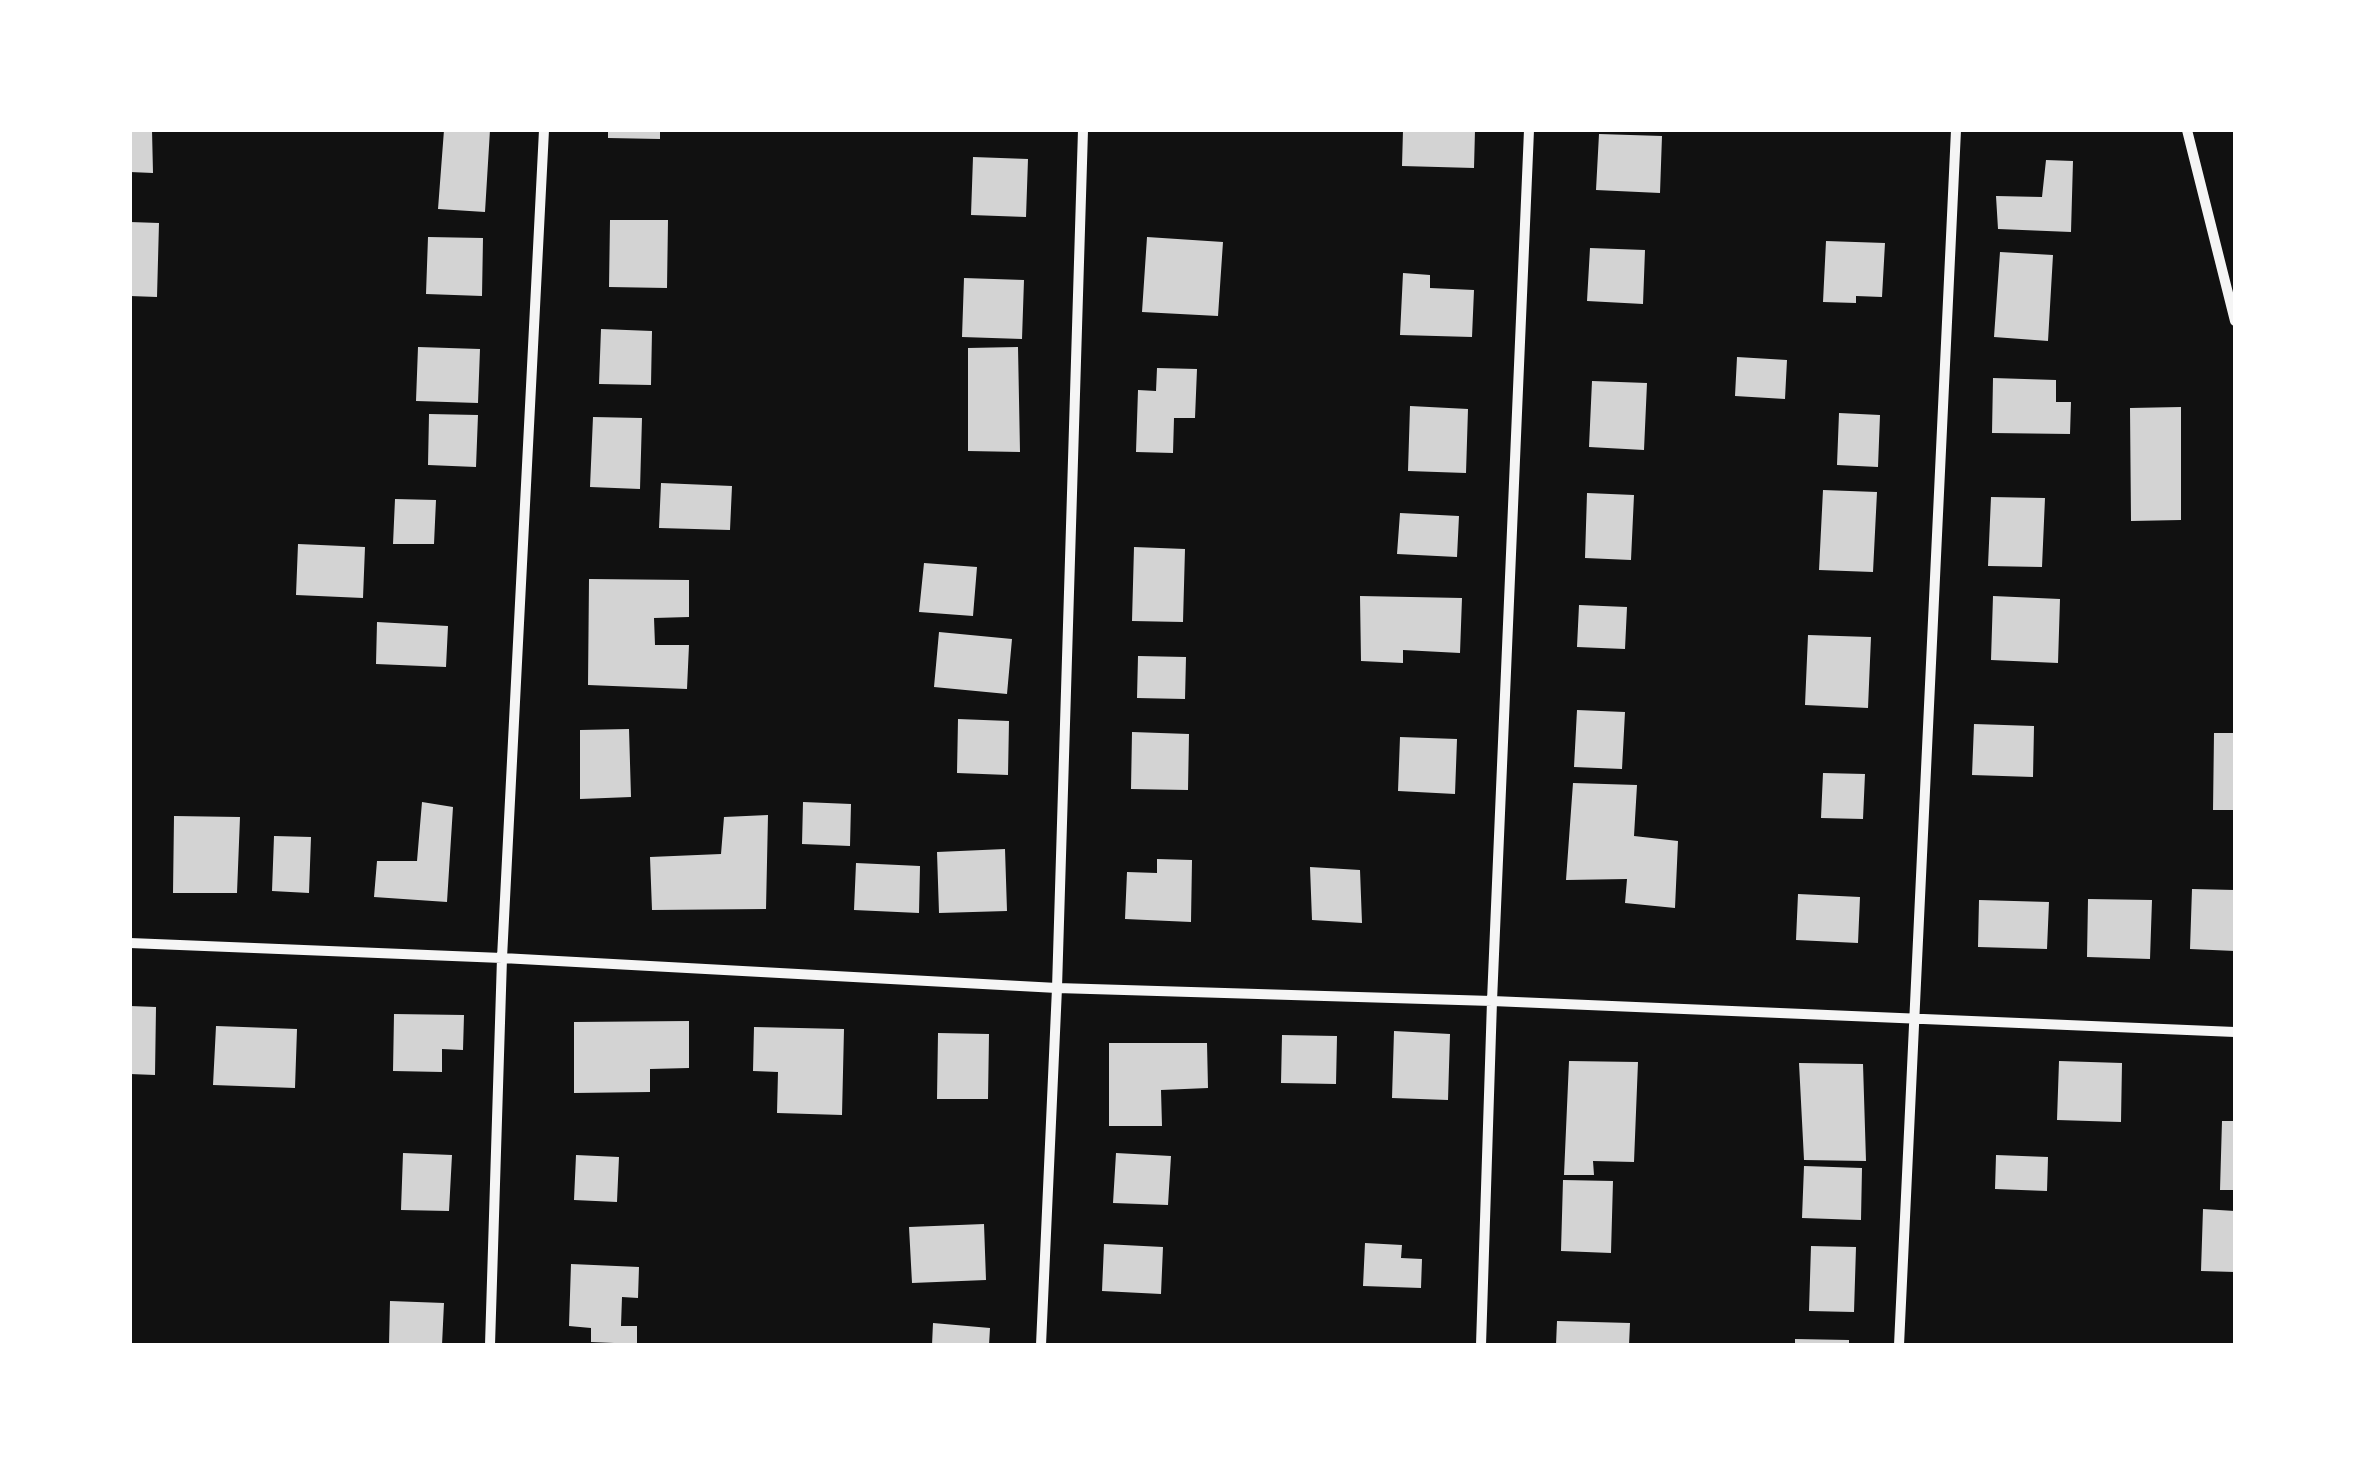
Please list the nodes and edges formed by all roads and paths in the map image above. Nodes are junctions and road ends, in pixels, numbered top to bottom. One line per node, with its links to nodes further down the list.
1 (544, 130): 8 (street)
2 (1083, 130): 9 (street)
3 (1530, 130): 10 (street)
4 (1956, 130): 11 (street)
5 (2188, 130): 6 (street)
6 (2235, 322)
7 (130, 943): 8 (street)
8 (502, 958): 9 (street); 13 (street)
9 (1057, 988): 10 (street); 14 (street)
10 (1492, 1001): 11 (street); 15 (street)
11 (1913, 1018): 12 (street); 16 (street)
12 (2235, 1032)
13 (490, 1345)
14 (1041, 1345)
15 (1481, 1345)
16 (1899, 1345)

